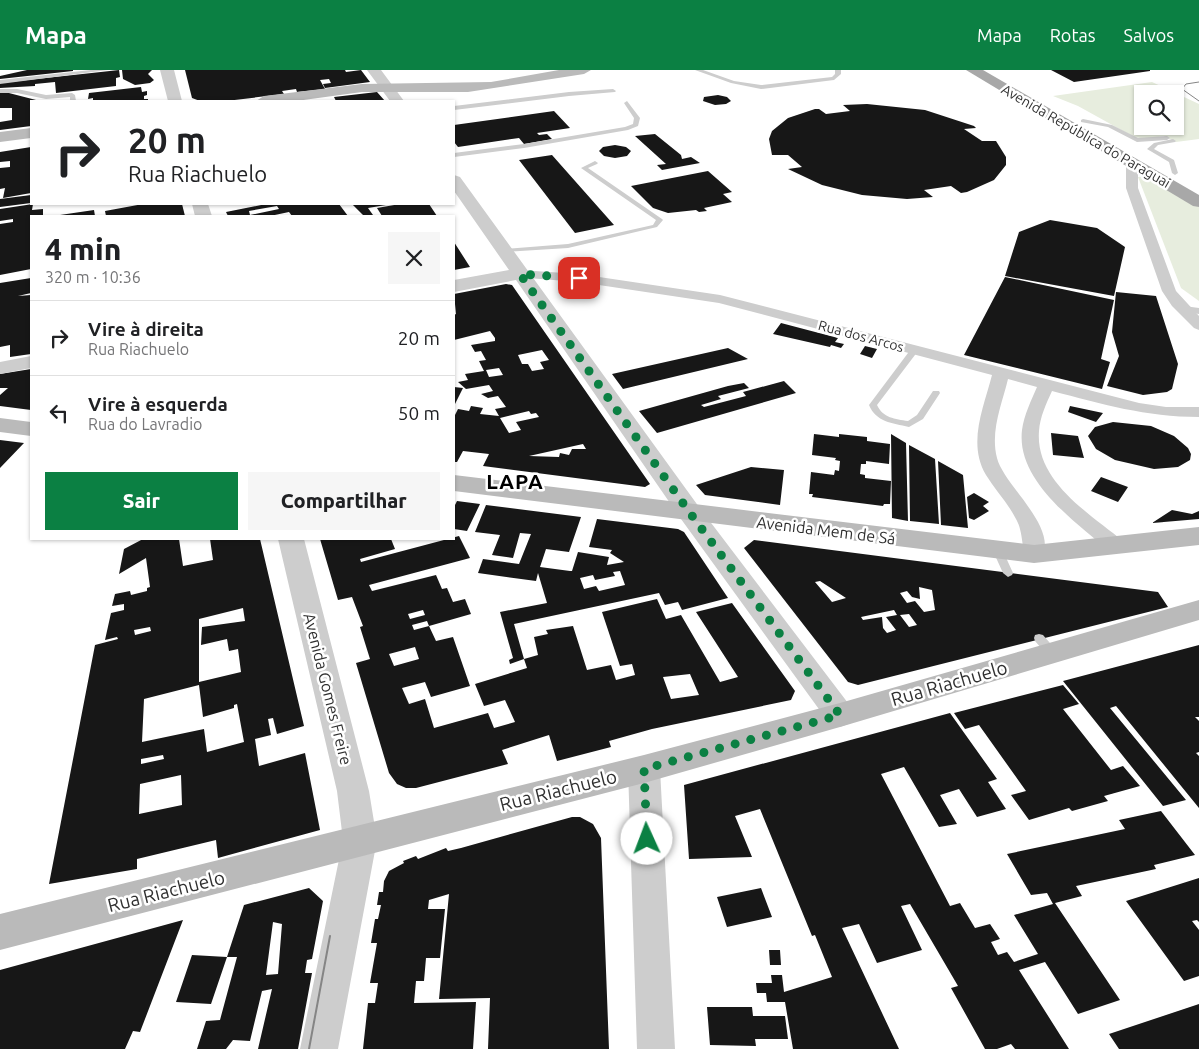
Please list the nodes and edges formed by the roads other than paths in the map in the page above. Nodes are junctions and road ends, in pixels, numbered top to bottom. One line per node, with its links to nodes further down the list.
1 (105, 70): 11 (lane)
2 (167, 70): 17 (street)
3 (374, 70): 12 (street)
4 (524, 70): 10 (main road)
5 (584, 70): 10 (main road)
6 (698, 70): 7 (lane)
7 (838, 70)
8 (973, 70): 29 (main road, Avenida República do Paraguai)
9 (992, 70): 23 (main road, Avenida República do Paraguai)
10 (497, 79): 12 (main road); 13 (main road)
11 (0, 82)
12 (390, 83): 13 (main road); 18 (main road); 19 (street)
13 (468, 88): 20 (main road)
14 (0, 91): 16 (lane)
15 (613, 92): 22 (lane)
16 (73, 100)
17 (175, 100)
18 (272, 100)
19 (397, 100)
20 (430, 100)
21 (627, 103): 28 (lane)
22 (455, 108)
23 (1083, 122): 26 (lane); 31 (main road, Avenida República do Paraguai)
24 (30, 133): 25 (main road)
25 (0, 137)
26 (1167, 138)
27 (1174, 141): 31 (lane)
28 (455, 155)
29 (1132, 162): 34 (main road, Avenida República do Paraguai); 38 (street)
30 (595, 163): 35 (lane)
31 (1175, 173): 33 (main road, Avenida República do Paraguai)
32 (455, 181): 35 (street)
33 (1199, 187)
34 (1199, 202)
35 (504, 251): 36 (street)
36 (520, 274): 37 (street); 41 (street, Rua dos Arcos); 51 (street)
37 (455, 286)
38 (1184, 309): 39 (street); 40 (street)
39 (1199, 311)
40 (1199, 325)
41 (914, 350): 44 (street, Rua dos Arcos); 46 (lane)
42 (30, 362): 43 (street)
43 (0, 368)
44 (1001, 373): 45 (street, Rua dos Arcos); 55 (street)
45 (1046, 385): 47 (street, Rua dos Arcos); 54 (street)
46 (936, 393)
47 (1199, 412)
48 (0, 425): 49 (main road)
49 (30, 429)
50 (455, 483): 51 (main road, Avenida Mem de Sá)
51 (690, 513): 55 (main road, Avenida Mem de Sá); 57 (street)
52 (1199, 536): 54 (main road, Avenida Mem de Sá)
53 (291, 540): 59 (street, Avenida Gomes Freire)
54 (1116, 546): 55 (main road, Avenida Mem de Sá)
55 (1034, 554)
56 (1199, 610): 57 (main road, Rua Riachuelo)
57 (840, 715): 58 (main road, Rua Riachuelo)
58 (644, 769): 59 (main road, Rua Riachuelo); 62 (street)
59 (360, 840): 60 (main road, Rua Riachuelo); 61 (street, Avenida Gomes Freire)
60 (0, 932)
61 (319, 1049)
62 (656, 1049)

